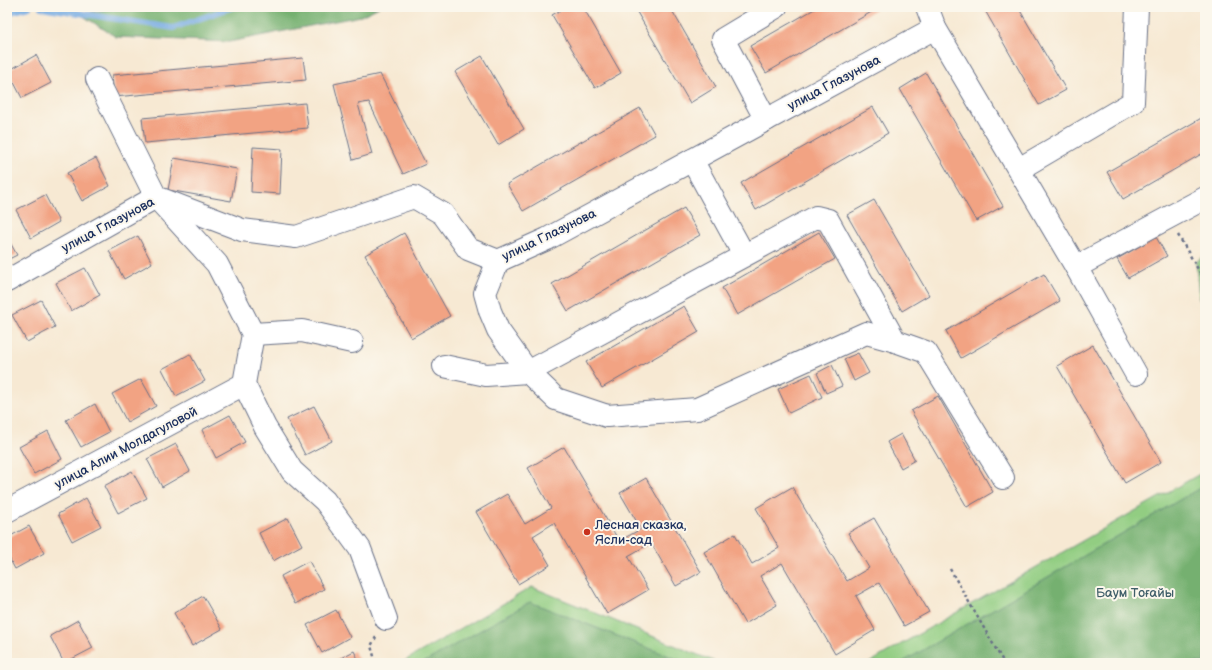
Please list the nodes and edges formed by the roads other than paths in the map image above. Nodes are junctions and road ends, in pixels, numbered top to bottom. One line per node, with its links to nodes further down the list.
1 (776, 7): 6 (street)
2 (927, 7): 4 (street)
3 (1137, 7): 8 (street)
4 (935, 28): 6 (street, улица Глазунова); 8 (street)
5 (97, 79): 9 (street)
6 (766, 120): 7 (street, улица Глазунова)
7 (692, 160): 11 (street); 12 (street, улица Глазунова)
8 (1019, 169): 13 (street)
9 (156, 198): 12 (street, улица Глазунова); 14 (street, улица Глазунова); 15 (street)
10 (1205, 198): 13 (street)
11 (744, 255): 16 (street); 19 (street)
12 (498, 261): 19 (street)
13 (1076, 266): 20 (street)
14 (7, 280)
15 (253, 334): 17 (street); 21 (street)
16 (895, 341): 19 (street); 22 (street)
17 (352, 342)
18 (444, 366): 19 (street)
19 (528, 372)
20 (1136, 374)
21 (244, 384): 23 (street, улица Алии Молдагуловой); 24 (street)
22 (1003, 478)
23 (7, 511)
24 (386, 619)

